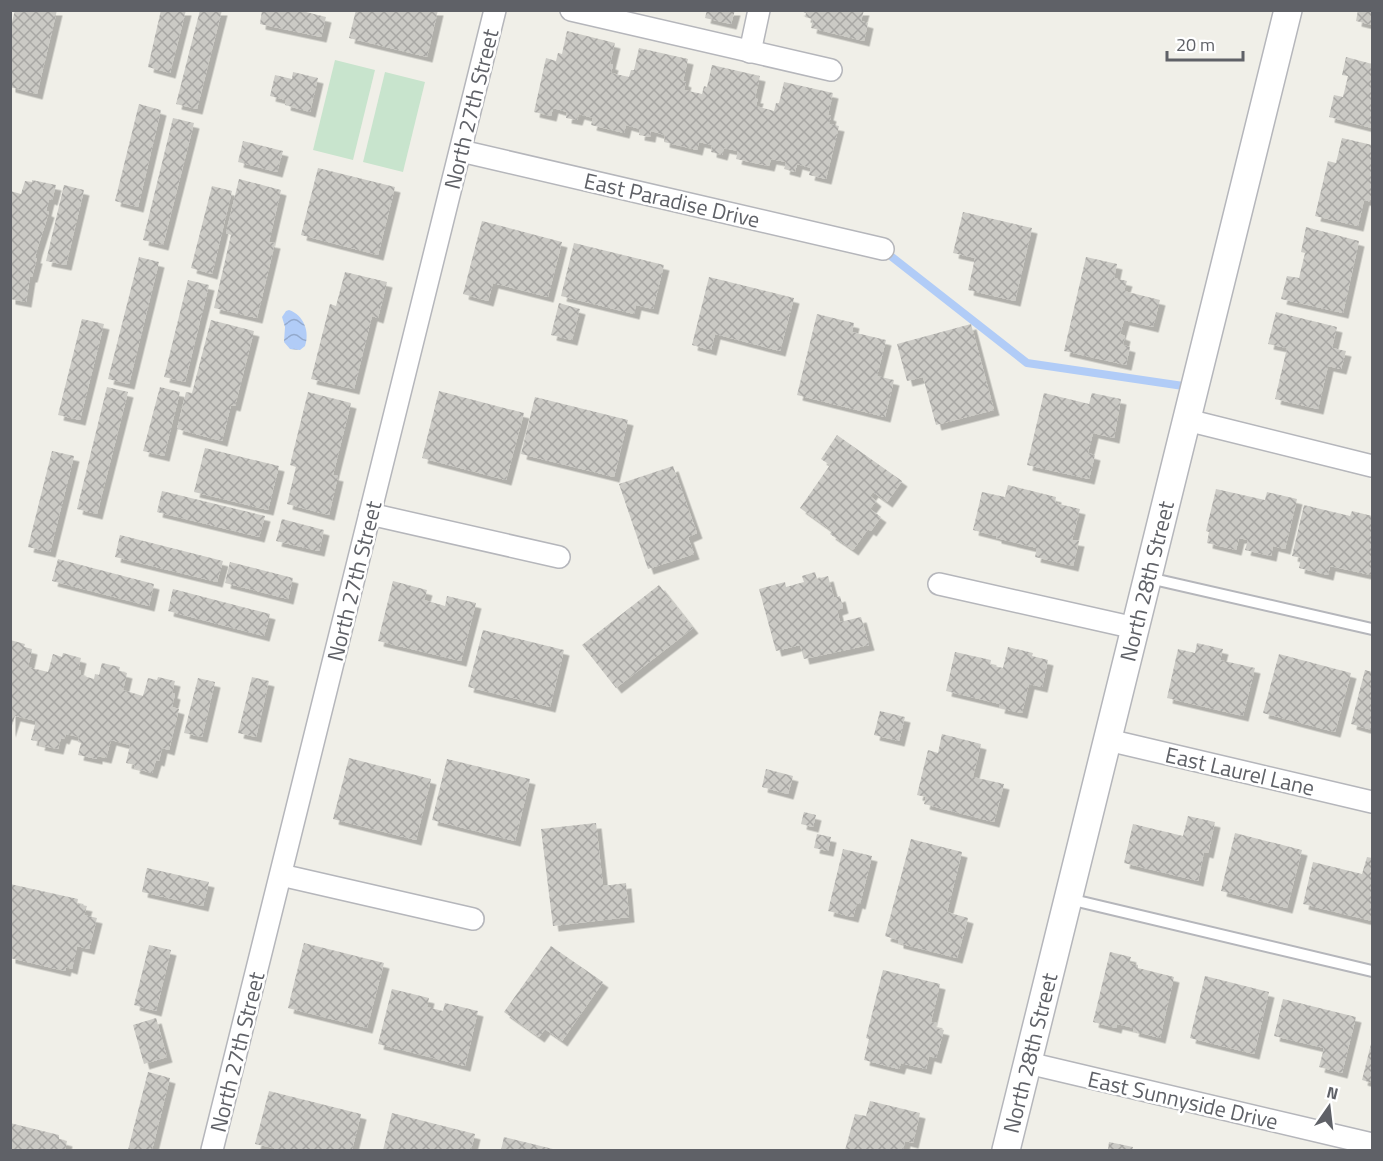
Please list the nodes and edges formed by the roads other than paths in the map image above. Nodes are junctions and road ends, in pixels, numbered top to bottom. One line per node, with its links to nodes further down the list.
1 (495, 10): 7 (street, North 27th Street)
2 (571, 10): 5 (street)
3 (759, 10): 5 (street)
4 (1288, 10): 9 (street, North 28th Street)
5 (750, 52): 6 (street)
6 (831, 70)
7 (461, 151): 8 (street, East Paradise Drive); 11 (street, North 27th Street)
8 (883, 249)
9 (1187, 420): 10 (street); 13 (street, North 28th Street)
10 (1372, 466)
11 (370, 514): 12 (street); 19 (street, North 27th Street)
12 (559, 558)
13 (1149, 578): 15 (street, North 28th Street); 16 (lane)
14 (939, 584): 15 (street)
15 (1135, 628): 17 (street, North 28th Street)
16 (1372, 629)
17 (1108, 740): 18 (street, East Laurel Lane); 20 (street, North 28th Street)
18 (1372, 802)
19 (281, 875): 21 (street); 25 (street, North 27th Street)
20 (1069, 899): 22 (lane); 23 (street, North 28th Street)
21 (472, 919)
22 (1372, 971)
23 (1028, 1063): 24 (street, East Sunnyside Drive); 26 (street, North 28th Street)
24 (1372, 1144)
25 (212, 1150)
26 (1006, 1150)

